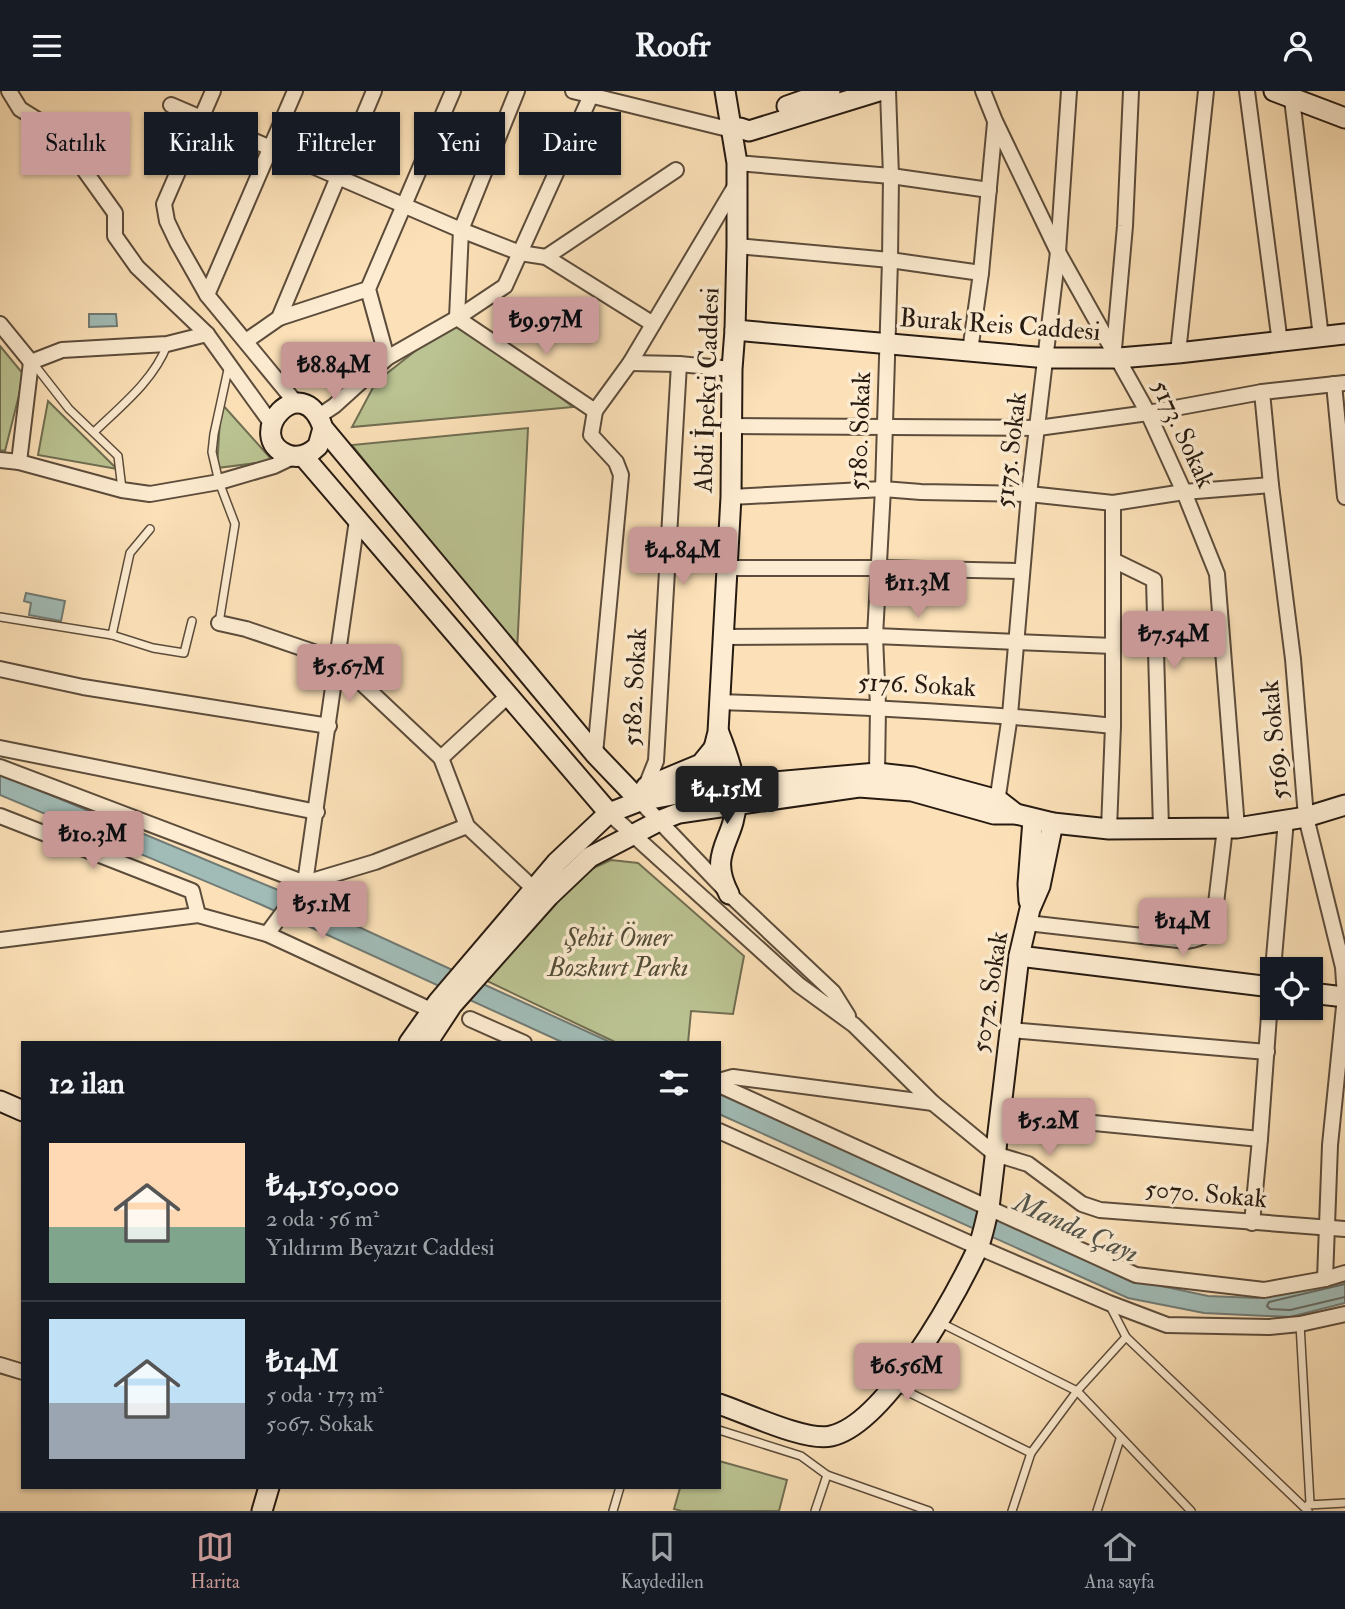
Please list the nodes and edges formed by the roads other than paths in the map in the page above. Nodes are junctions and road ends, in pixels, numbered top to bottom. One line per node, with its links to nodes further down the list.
1 (9, 91): 50 (street)
2 (213, 91): 21 (street)
3 (295, 91): 22 (street)
4 (374, 91): 33 (street)
5 (453, 91): 35 (street)
6 (517, 91): 36 (street)
7 (573, 91): 17 (street)
8 (726, 91): 25 (main road, Abdi İpekçi Caddesi)
9 (830, 91): 25 (main road)
10 (879, 91): 25 (main road)
11 (888, 91): 32 (street, 5180. Sokak)
12 (983, 91): 24 (street, 5173. Sokak)
13 (1069, 91): 38 (street, 5175. Sokak)
14 (1131, 91): 59 (street)
15 (1206, 91): 58 (street)
16 (1247, 91): 54 (street)
17 (592, 94): 25 (street); 39 (street)
18 (1282, 94): 23 (main road); 52 (street)
19 (171, 105): 20 (street)
20 (186, 112)
21 (205, 112)
22 (286, 112)
23 (1345, 118)
24 (995, 121): 34 (street); 38 (street, 5173. Sokak)
25 (736, 129): 29 (main road, Abdi İpekçi Caddesi)
26 (258, 141): 27 (street)
27 (272, 147): 44 (street)
28 (676, 170): 40 (street)
29 (737, 172): 32 (street); 37 (main road, Abdi İpekçi Caddesi); 48 (street)
30 (177, 175): 44 (street)
31 (334, 175): 33 (street)
32 (891, 176): 34 (street); 41 (street, 5180. Sokak)
33 (338, 177): 35 (street); 46 (street)
34 (989, 190): 42 (street)
35 (404, 204): 36 (street); 43 (street)
36 (461, 230): 39 (street); 45 (street)
37 (737, 246): 41 (street); 49 (main road, Abdi İpekçi Caddesi)
38 (1058, 252): 59 (street, 5173. Sokak); 61 (street, 5175. Sokak)
39 (520, 253): 40 (street); 45 (street)
40 (546, 257): 48 (street)
41 (890, 260): 42 (street); 56 (street, 5180. Sokak)
42 (981, 273): 57 (street)
43 (368, 289): 46 (street); 60 (street)
44 (207, 295): 53 (street)
45 (457, 318): 60 (street); 69 (street)
46 (279, 319): 53 (street)
47 (0, 324): 62 (street)
48 (653, 324): 63 (street)
49 (735, 330): 56 (main road, Burak Reis Caddesi); 66 (main road, Abdi İpekçi Caddesi)
50 (207, 334): 55 (street); 64 (street)
51 (1345, 334): 52 (main road, Burak Reis Caddesi)
52 (1321, 337): 54 (main road, Burak Reis Caddesi)
53 (246, 341): 70 (street)
54 (1280, 343): 58 (main road, Burak Reis Caddesi)
55 (167, 344): 62 (street); 76 (lane)
56 (887, 344): 57 (main road, Burak Reis Caddesi); 74 (street, 5180. Sokak)
57 (970, 351): 61 (main road, Burak Reis Caddesi)
58 (1178, 353): 59 (main road, Burak Reis Caddesi)
59 (1117, 354): 61 (main road, Burak Reis Caddesi); 71 (street, 5173. Sokak)
60 (387, 358): 70 (street)
61 (1047, 358): 75 (street, 5175. Sokak)
62 (31, 362): 76 (lane); 79 (street)
63 (630, 362): 65 (street); 69 (street)
64 (229, 363): 72 (street); 80 (lane)
65 (679, 364): 66 (street); 118 (street, 5182. Sokak)
66 (732, 369): 73 (main road, Abdi İpekçi Caddesi)
67 (1340, 384): 68 (street); 87 (street)
68 (1262, 392): 71 (street); 81 (street, 5169. Sokak)
69 (595, 411): 113 (street)
70 (311, 413): 72 (main road); 77 (main road); 113 (main road)
71 (1148, 413): 75 (street); 84 (street, 5173. Sokak)
72 (271, 423): 77 (main road)
73 (732, 426): 74 (street); 86 (main road, Abdi İpekçi Caddesi)
74 (885, 427): 75 (street); 83 (street, 5180. Sokak)
75 (1038, 428): 85 (street, 5175. Sokak)
76 (94, 432): 82 (lane)
77 (299, 456): 80 (street); 89 (main road)
78 (0, 462): 79 (street)
79 (19, 462): 82 (street)
80 (219, 482): 82 (street); 97 (lane)
81 (1271, 485): 84 (street); 124 (street, 5169. Sokak)
82 (122, 489)
83 (883, 489): 85 (street); 86 (street); 93 (street, 5180. Sokak)
84 (1184, 492): 88 (street); 130 (street, 5173. Sokak)
85 (1029, 494): 88 (street); 94 (street, 5175. Sokak)
86 (731, 497): 92 (main road, Abdi İpekçi Caddesi)
87 (1345, 497)
88 (1113, 503): 91 (street)
89 (357, 520): 103 (street); 105 (main road)
90 (149, 529): 98 (lane)
91 (1113, 559): 102 (street); 129 (street)
92 (726, 568): 93 (street); 100 (main road, Abdi İpekçi Caddesi)
93 (880, 568): 94 (street); 99 (street, 5180. Sokak)
94 (1022, 571): 101 (street, 5175. Sokak)
95 (0, 617): 98 (lane)
96 (192, 621): 98 (lane)
97 (219, 623): 103 (street)
98 (112, 635)
99 (875, 636): 100 (street); 101 (street); 107 (street, 5180. Sokak)
100 (723, 637): 106 (main road, Abdi İpekçi Caddesi)
101 (1017, 641): 102 (street); 108 (street, 5175. Sokak)
102 (1112, 646): 110 (street)
103 (337, 660): 109 (street); 114 (street)
104 (0, 669): 109 (street)
105 (509, 695): 114 (street); 122 (main road)
106 (718, 702): 107 (street, 5176. Sokak); 111 (main road, Abdi İpekçi Caddesi)
107 (878, 707): 108 (street, 5176. Sokak); 116 (street, 5180. Sokak)
108 (1010, 715): 110 (street, 5176. Sokak); 120 (street, 5175. Sokak)
109 (329, 726): 121 (street)
110 (1114, 726): 131 (street)
111 (716, 740): 117 (main road, Abdi İpekçi Caddesi); 118 (main road)
112 (0, 748): 121 (street)
113 (594, 754): 118 (main road)
114 (441, 758): 128 (street)
115 (0, 767): 134 (street)
116 (877, 773): 117 (main road); 120 (main road)
117 (729, 792): 118 (main road); 120 (main road); 126 (main road, Abdi İpekçi Caddesi); 135 (main road)
118 (643, 794): 122 (main road); 126 (street)
119 (1345, 805): 124 (main road)
120 (996, 807): 125 (main road)
121 (317, 812): 134 (street)
122 (609, 813): 132 (street); 133 (main road)
123 (0, 816): 136 (street)
124 (1306, 817): 127 (main road); 145 (street, 5169. Sokak)
125 (1034, 819): 131 (main road); 137 (main road, 5072. Sokak)
126 (661, 820): 132 (main road); 135 (street)
127 (1286, 820): 130 (main road); 141 (street)
128 (467, 826): 133 (street); 134 (street)
129 (1161, 828): 130 (main road); 131 (main road)
130 (1231, 828): 137 (street, 5173. Sokak)
131 (1109, 829)
132 (633, 835): 142 (main road); 149 (street)
133 (533, 888): 142 (main road)
134 (301, 889): 138 (street)
135 (729, 894): 149 (street)
136 (198, 915): 138 (street); 139 (street)
137 (1028, 916): 140 (main road, 5072. Sokak)
138 (267, 934): 146 (street)
139 (0, 940)
140 (1019, 956): 143 (main road); 150 (main road, 5072. Sokak)
141 (1274, 957)
142 (474, 969): 146 (main road)
143 (1260, 979)
144 (1323, 994): 145 (main road)
145 (1345, 997): 166 (street, 5169. Sokak)
146 (440, 1006): 151 (main road); 152 (main road)
147 (470, 1019): 153 (street)
148 (1269, 1020): 154 (street)
149 (854, 1025): 158 (street)
150 (1010, 1030): 154 (street); 160 (main road, 5072. Sokak)
151 (411, 1041)
152 (428, 1041)
153 (520, 1041)
154 (1267, 1052): 162 (street)
155 (721, 1082): 158 (street)
156 (721, 1084): 164 (street)
157 (0, 1101): 159 (main road)
158 (933, 1103): 163 (street)
159 (21, 1110)
160 (1000, 1114): 162 (street); 163 (main road, 5072. Sokak)
161 (721, 1132): 168 (street)
162 (1261, 1139): 165 (street)
163 (995, 1154): 164 (main road, 5072. Sokak); 165 (street, 5070. Sokak)
164 (989, 1208): 168 (main road, 5072. Sokak); 170 (street)
165 (1252, 1223): 166 (street, 5070. Sokak)
166 (1325, 1228): 167 (street, 5070. Sokak); 170 (street, 5169. Sokak)
167 (1345, 1229)
168 (978, 1247): 171 (street); 173 (main road, 5072. Sokak)
169 (1345, 1273): 170 (street)
170 (1325, 1279)
171 (1109, 1303): 174 (street); 175 (lane)
172 (1345, 1314): 174 (street)
173 (937, 1321): 178 (main road, 5072. Sokak); 179 (lane)
174 (1300, 1324): 188 (lane)
175 (1126, 1337): 179 (lane); 188 (lane)
176 (0, 1365): 177 (street)
177 (21, 1371)
178 (895, 1386): 180 (main road, 5072. Sokak); 183 (lane)
179 (1077, 1391): 182 (lane); 183 (lane)
180 (721, 1405)
181 (721, 1431): 184 (lane)
182 (1120, 1439): 194 (lane); 195 (lane)
183 (1031, 1453): 193 (lane)
184 (827, 1475): 191 (lane); 192 (lane)
185 (268, 1489): 189 (main road)
186 (619, 1489): 190 (lane)
187 (1345, 1503): 188 (lane)
188 (1308, 1507)
189 (262, 1511)
190 (613, 1511)
191 (815, 1511)
192 (929, 1511)
193 (1012, 1511)
194 (1097, 1511)
195 (1191, 1511)

